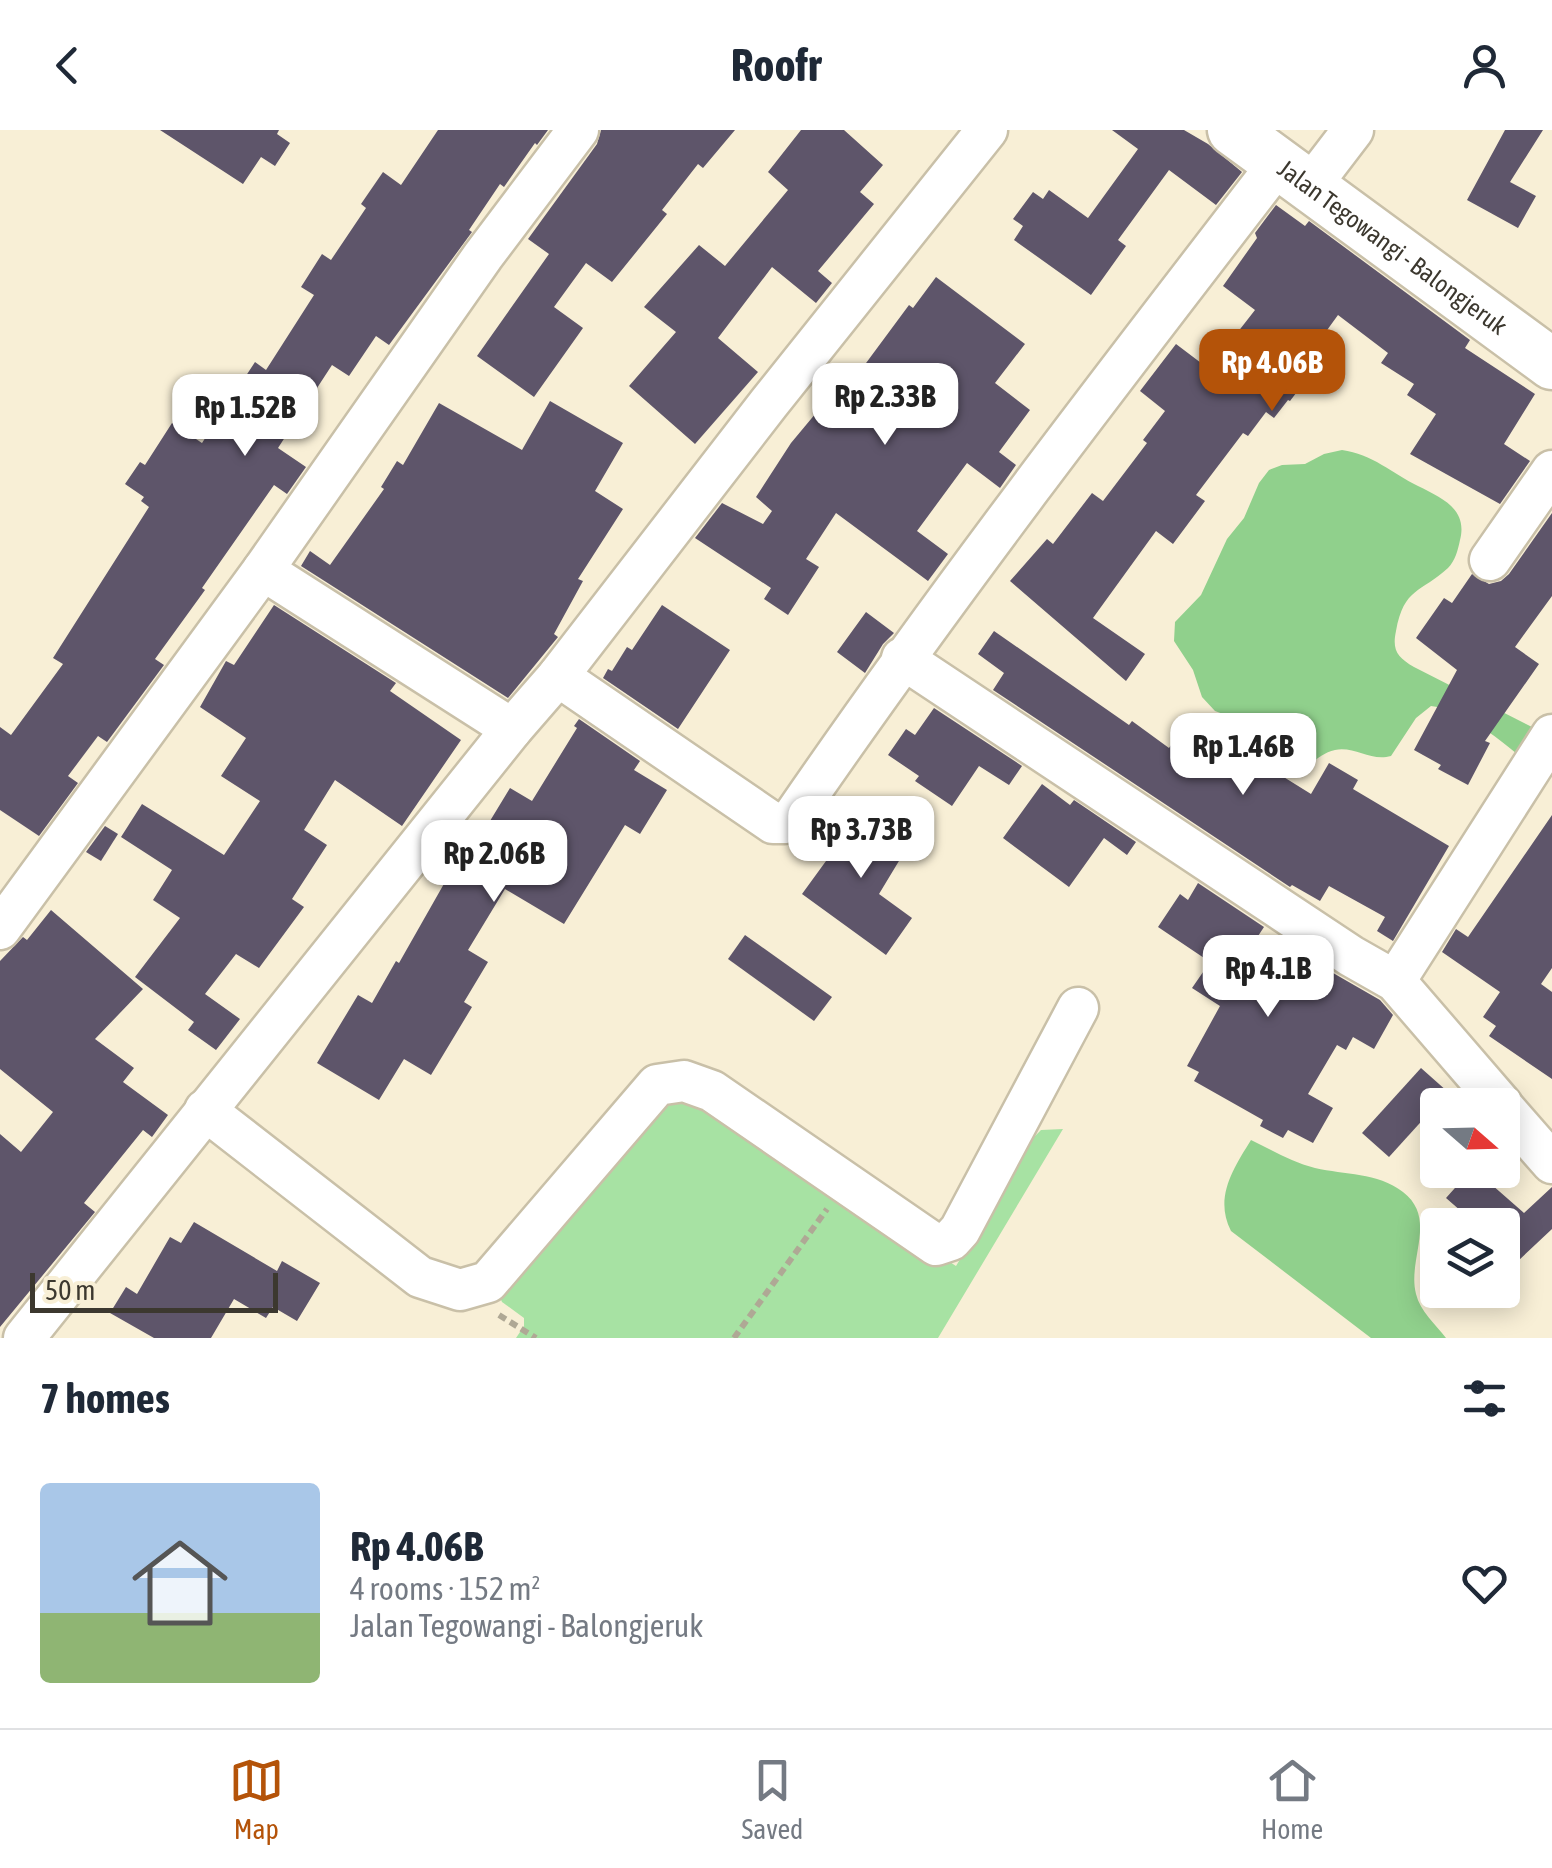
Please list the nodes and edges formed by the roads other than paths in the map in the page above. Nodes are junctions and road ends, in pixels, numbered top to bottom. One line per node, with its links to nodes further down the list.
1 (578, 130): 9 (street)
2 (987, 130): 11 (street)
3 (1232, 130): 5 (street, Jalan Tegowangi - Balongjeruk)
4 (1353, 130): 5 (street)
5 (1294, 174): 6 (street, Jalan Tegowangi - Balongjeruk); 10 (street)
6 (1552, 364)
7 (1552, 471): 8 (street)
8 (1490, 560)
9 (263, 570): 12 (street); 14 (street)
10 (902, 658): 11 (street); 15 (street)
11 (558, 676): 12 (street)
12 (512, 728): 18 (street)
13 (1552, 735): 15 (street)
14 (0, 929)
15 (1395, 981): 17 (street)
16 (1078, 1008): 18 (street)
17 (1487, 1088)
18 (205, 1110): 21 (street)
19 (1520, 1126): 20 (street)
20 (1552, 1163)
21 (24, 1338)

